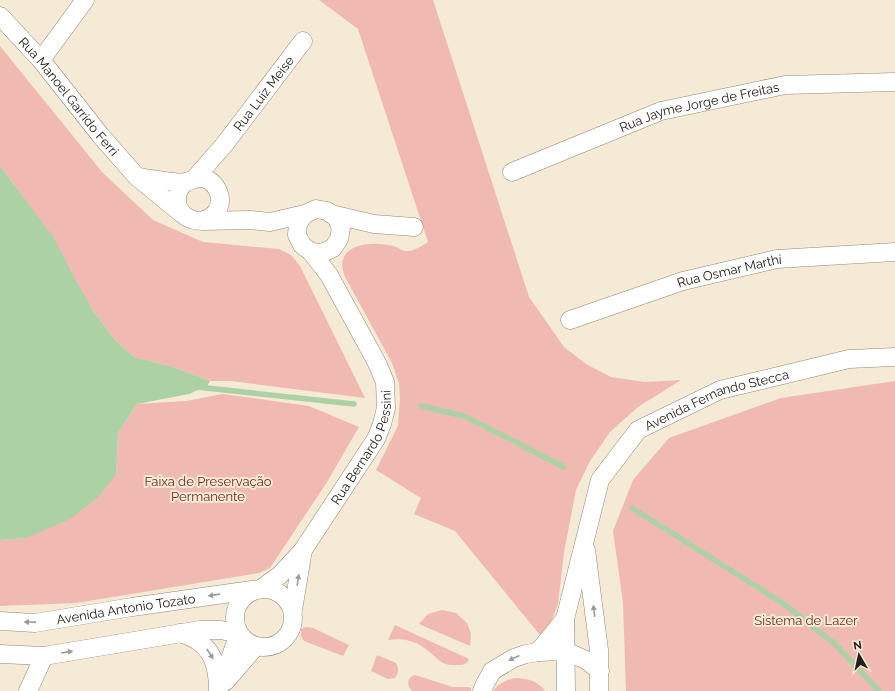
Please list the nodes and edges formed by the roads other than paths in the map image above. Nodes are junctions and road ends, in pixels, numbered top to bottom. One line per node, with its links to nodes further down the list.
1 (85, 0): 4 (street)
2 (0, 16): 4 (street, Rua Manoel Garrido Ferri)
3 (303, 41): 6 (street, Rua Luiz Meise)
4 (41, 60): 8 (street, Rua Manoel Garrido Ferri)
5 (895, 82): 7 (street, Rua Jayme Jorge de Freitas)
6 (224, 145): 9 (street, Rua Luiz Meise); 10 (street, Rua Luiz Meise)
7 (512, 172)
8 (137, 177): 9 (street); 11 (street, Rua Manoel Garrido Ferri)
9 (190, 180): 10 (street); 11 (street)
10 (218, 191): 14 (street); 15 (street)
11 (182, 213): 15 (street, Rua Manoel Garrido Ferri)
12 (305, 214): 13 (street, Rua Manoel Garrido Ferri); 16 (street, Rua Manoel Garrido Ferri); 19 (street)
13 (331, 214): 17 (street, Rua Manoel Garrido Ferri); 20 (street)
14 (250, 220): 15 (street, Rua Manoel Garrido Ferri); 16 (street, Rua Manoel Garrido Ferri)
15 (202, 221)
16 (270, 222): 19 (street, Rua Manoel Garrido Ferri)
17 (374, 224): 18 (street, Rua Manoel Garrido Ferri); 20 (street, Rua Manoel Garrido Ferri)
18 (414, 227)
19 (297, 235): 21 (street, Rua Manoel Garrido Ferri)
20 (336, 244): 21 (street, Rua Manoel Garrido Ferri); 23 (street)
21 (311, 252): 23 (street, Rua Bernardo Pessini)
22 (895, 252): 24 (street, Rua Osmar Marthi)
23 (329, 275): 27 (street, Rua Bernardo Pessini)
24 (570, 320)
25 (895, 356): 26 (street, Avenida Fernando Stecca)
26 (584, 540): 30 (street, Avenida Fernando Stecca); 39 (street, one-way to 26)
27 (303, 550): 28 (street, Rua Bernardo Pessini); 29 (street, Rua Bernardo Pessini, one-way to 27)
28 (257, 589): 29 (street); 31 (street, Avenida Antonio Tozato, one-way to 31); 33 (street)
29 (293, 610): 34 (street)
30 (565, 619): 35 (street); 36 (street)
31 (0, 622)
32 (179, 633): 33 (street); 38 (street, one-way to 32); 41 (street, one-way to 41)
33 (239, 634): 34 (street); 41 (street)
34 (256, 646): 41 (street)
35 (565, 651): 36 (street); 39 (street); 43 (street)
36 (538, 652): 42 (street, one-way to 42)
37 (0, 654): 38 (street)
38 (44, 656): 40 (street)
39 (600, 671): 44 (street)
40 (28, 691)
41 (218, 691)
42 (482, 691)
43 (566, 691)
44 (599, 691)

